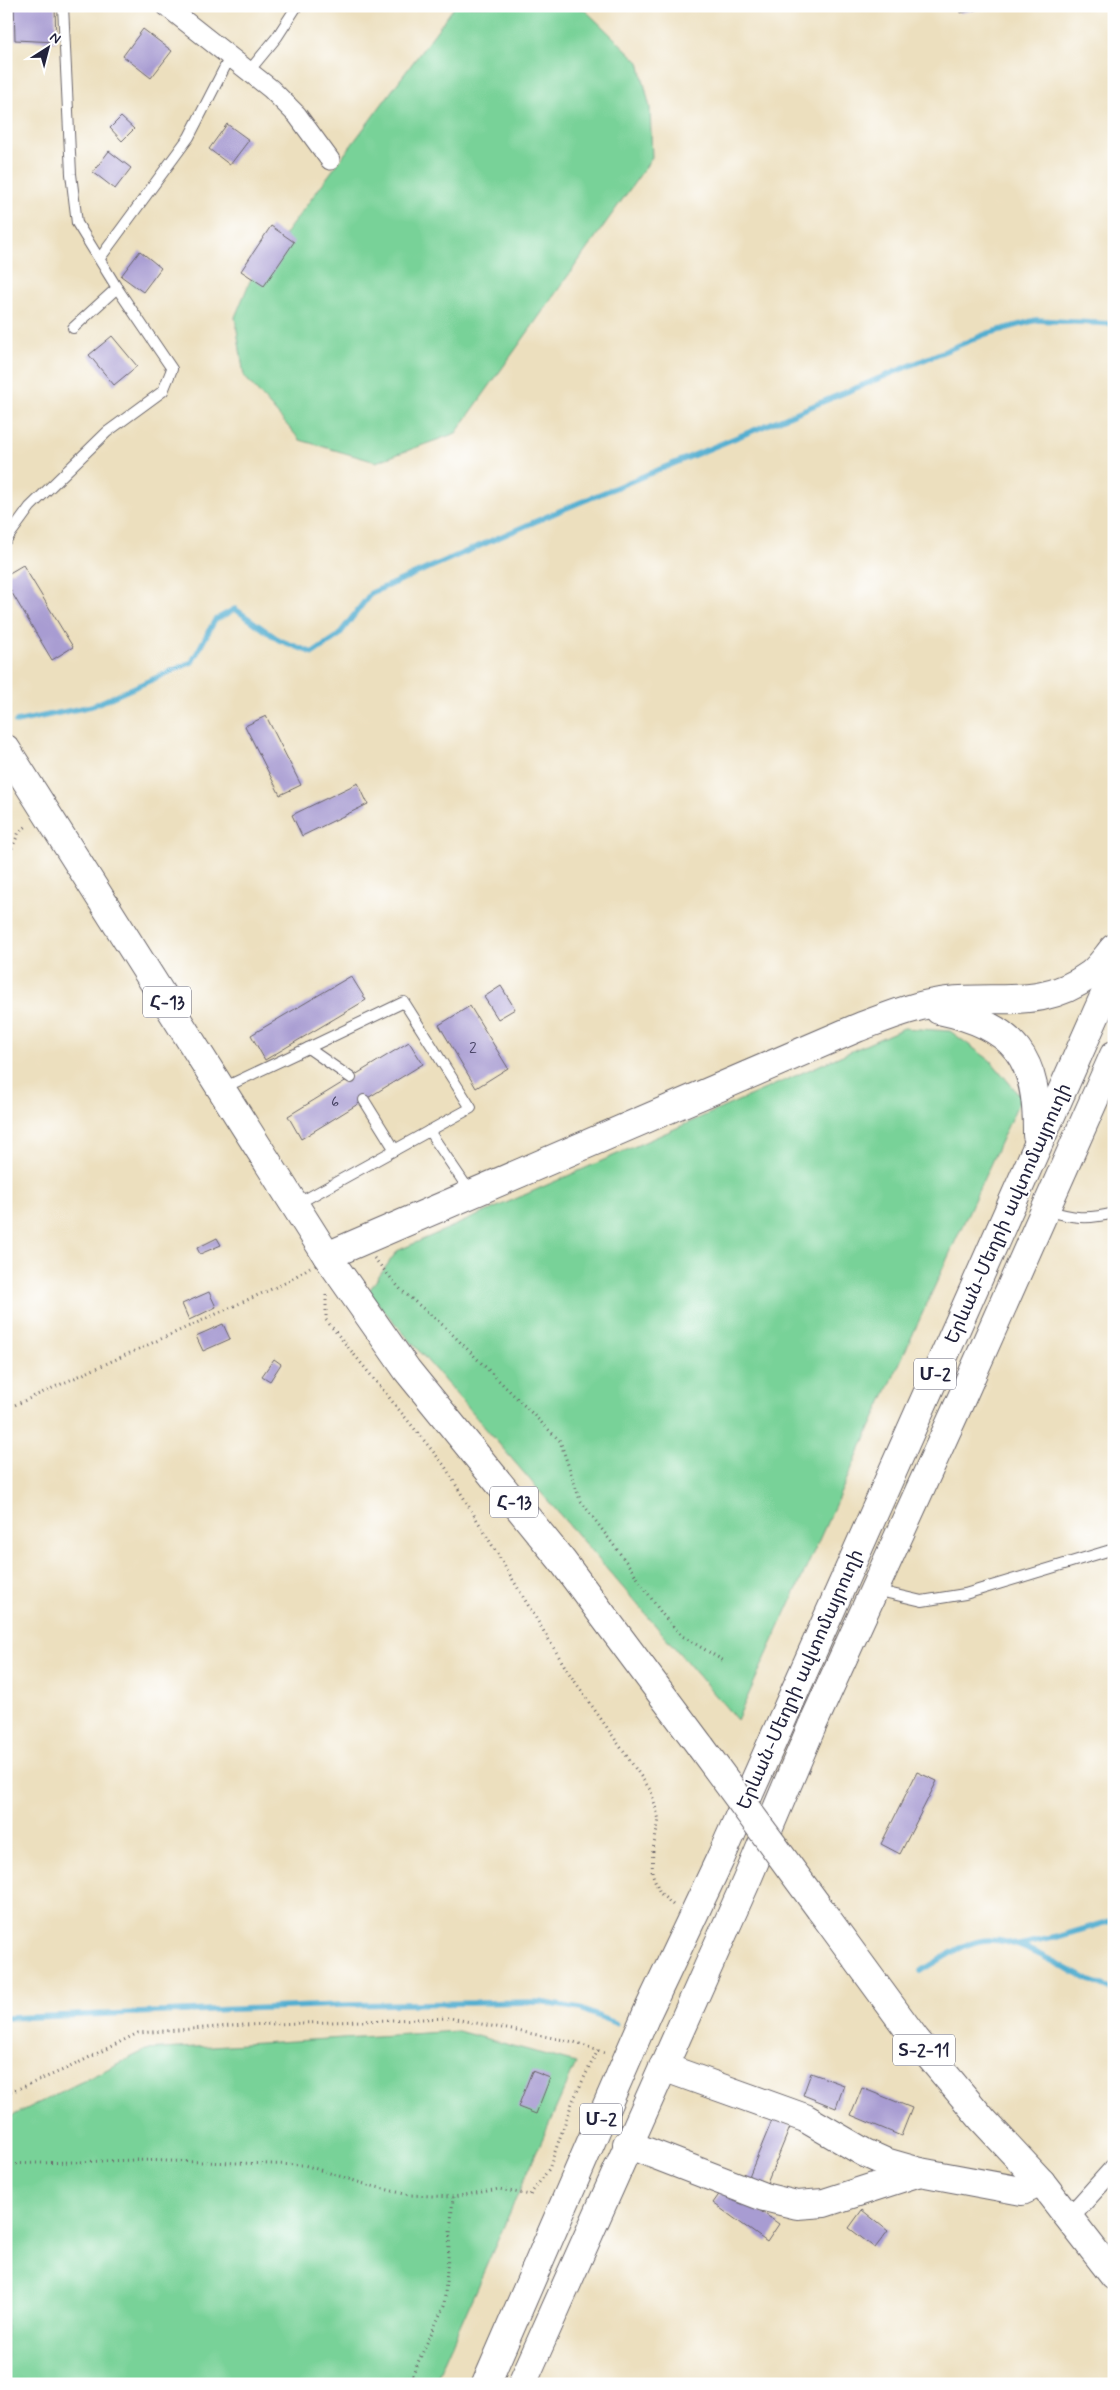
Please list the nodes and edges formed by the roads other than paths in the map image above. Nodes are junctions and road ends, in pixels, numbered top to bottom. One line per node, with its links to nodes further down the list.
1 (63, 6): 7 (lane)
2 (166, 6): 4 (street)
3 (297, 6): 5 (lane)
4 (230, 57): 5 (street); 7 (lane)
5 (248, 71): 6 (street)
6 (330, 160)
7 (100, 258): 8 (lane)
8 (117, 288): 9 (lane); 10 (lane)
9 (73, 328)
10 (6, 540)
11 (6, 749): 18 (main road, Հ-13)
12 (1114, 948): 14 (main road)
13 (1114, 974): 21 (main road, Երևան-Մեղրի ավտոմայրուղի / Մ-2)
14 (913, 1006): 21 (main road); 23 (main road)
15 (308, 1048): 17 (lane); 18 (lane); 20 (lane)
16 (1114, 1055): 25 (main road, Երևան-Մեղրի ավտոմայրուղի / Մ-2)
17 (351, 1078)
18 (223, 1088): 24 (main road, Հ-13)
19 (364, 1100): 22 (lane)
20 (429, 1131): 22 (lane); 23 (lane)
21 (1037, 1144): 38 (main road, Երևան-Մեղրի ավտոմայրուղի / Մ-2)
22 (395, 1150): 24 (lane)
23 (472, 1194): 27 (main road)
24 (294, 1206): 27 (main road, Հ-13)
25 (1046, 1210): 26 (lane); 29 (main road, Երևան-Մեղրի ավտոմայրուղի / Մ-2)
26 (1114, 1213)
27 (322, 1265): 30 (main road, Հ-13, bridge)
28 (1114, 1549): 29 (lane)
29 (874, 1590): 31 (main road, Երևան-Մեղրի ավտոմայրուղի / Մ-2)
30 (754, 1820): 35 (main road, Տ-2-11, bridge)
31 (662, 2067): 32 (main road, Երևան-Մեղրի ավտոմայրուղի / Մ-2); 34 (main road)
32 (628, 2144): 34 (main road); 39 (main road, Երևան-Մեղրի ավտոմայրուղի / Մ-2)
33 (1114, 2168): 36 (street)
34 (920, 2172): 35 (main road)
35 (1041, 2182): 36 (main road, Տ-2-11)
36 (1069, 2218): 37 (main road, Տ-2-11)
37 (1114, 2276)
38 (486, 2384)
39 (522, 2384)

